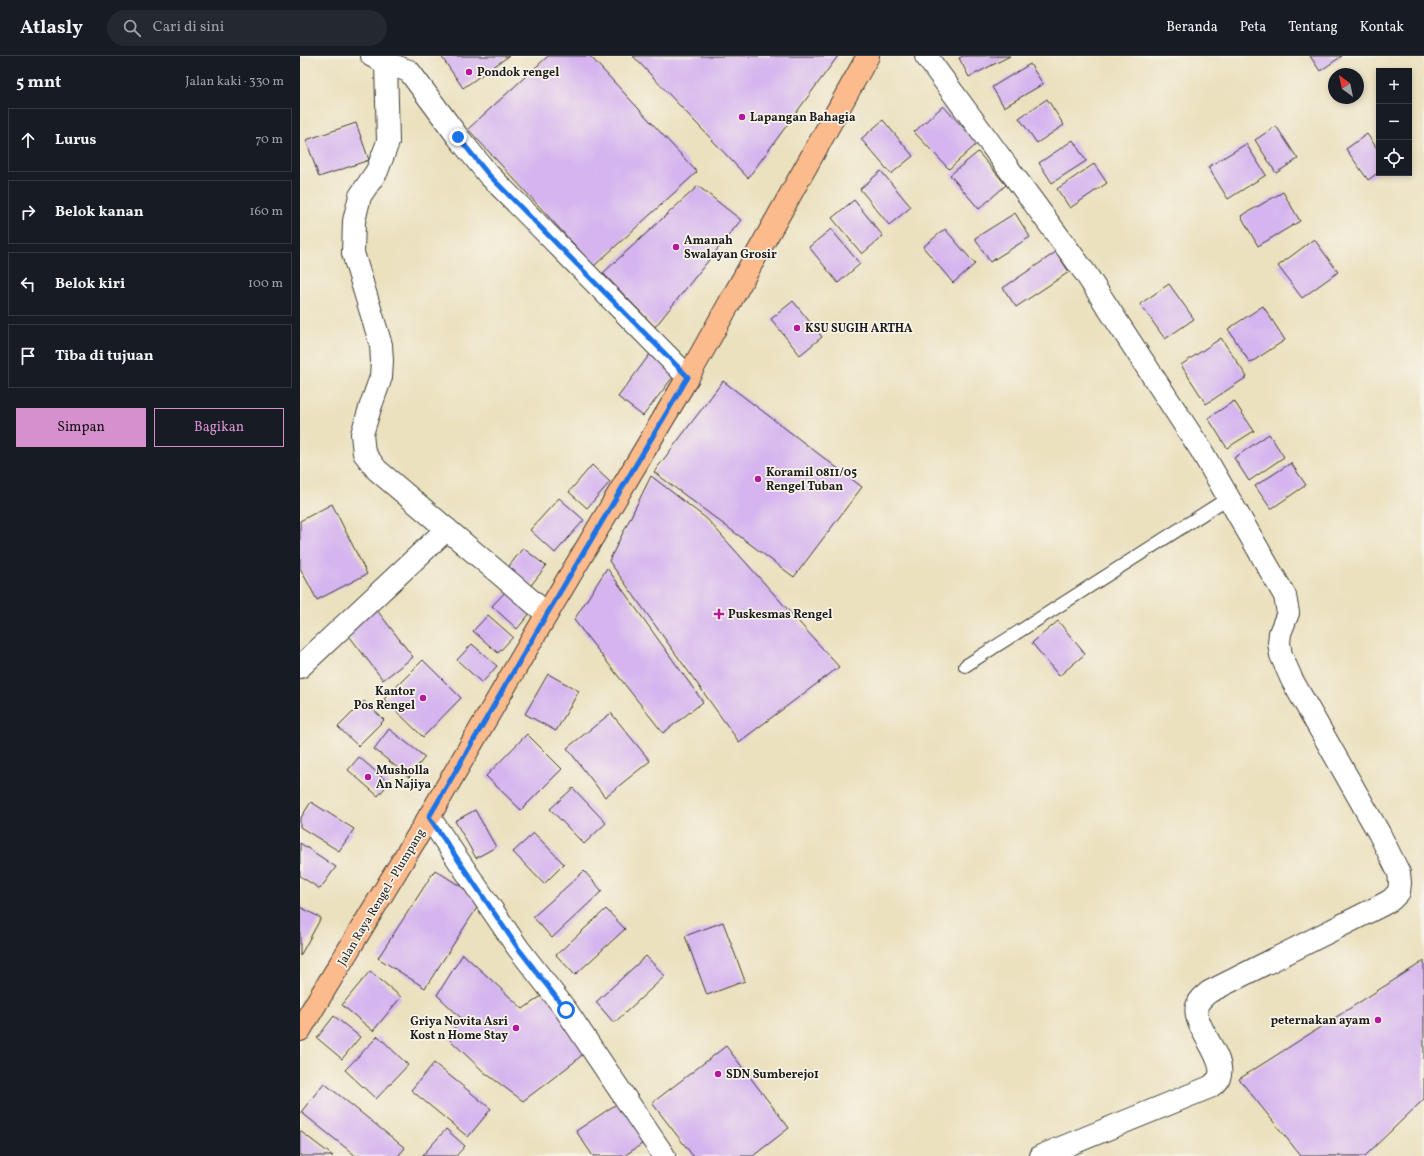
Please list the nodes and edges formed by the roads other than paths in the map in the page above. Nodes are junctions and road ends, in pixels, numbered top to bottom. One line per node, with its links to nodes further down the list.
1 (868, 56): 4 (main road, Jalan Raya Rengel - Plumpang)
2 (926, 56): 5 (street)
3 (380, 59): 4 (street); 6 (street)
4 (688, 377): 7 (main road, Jalan Raya Rengel - Plumpang)
5 (1228, 498): 8 (lane); 13 (street)
6 (447, 529): 7 (street); 9 (street)
7 (547, 614): 10 (main road, Jalan Raya Rengel - Plumpang)
8 (965, 666)
9 (300, 667)
10 (429, 817): 11 (main road, Jalan Raya Rengel - Plumpang); 12 (street)
11 (300, 1030)
12 (664, 1156)
13 (1041, 1156)

